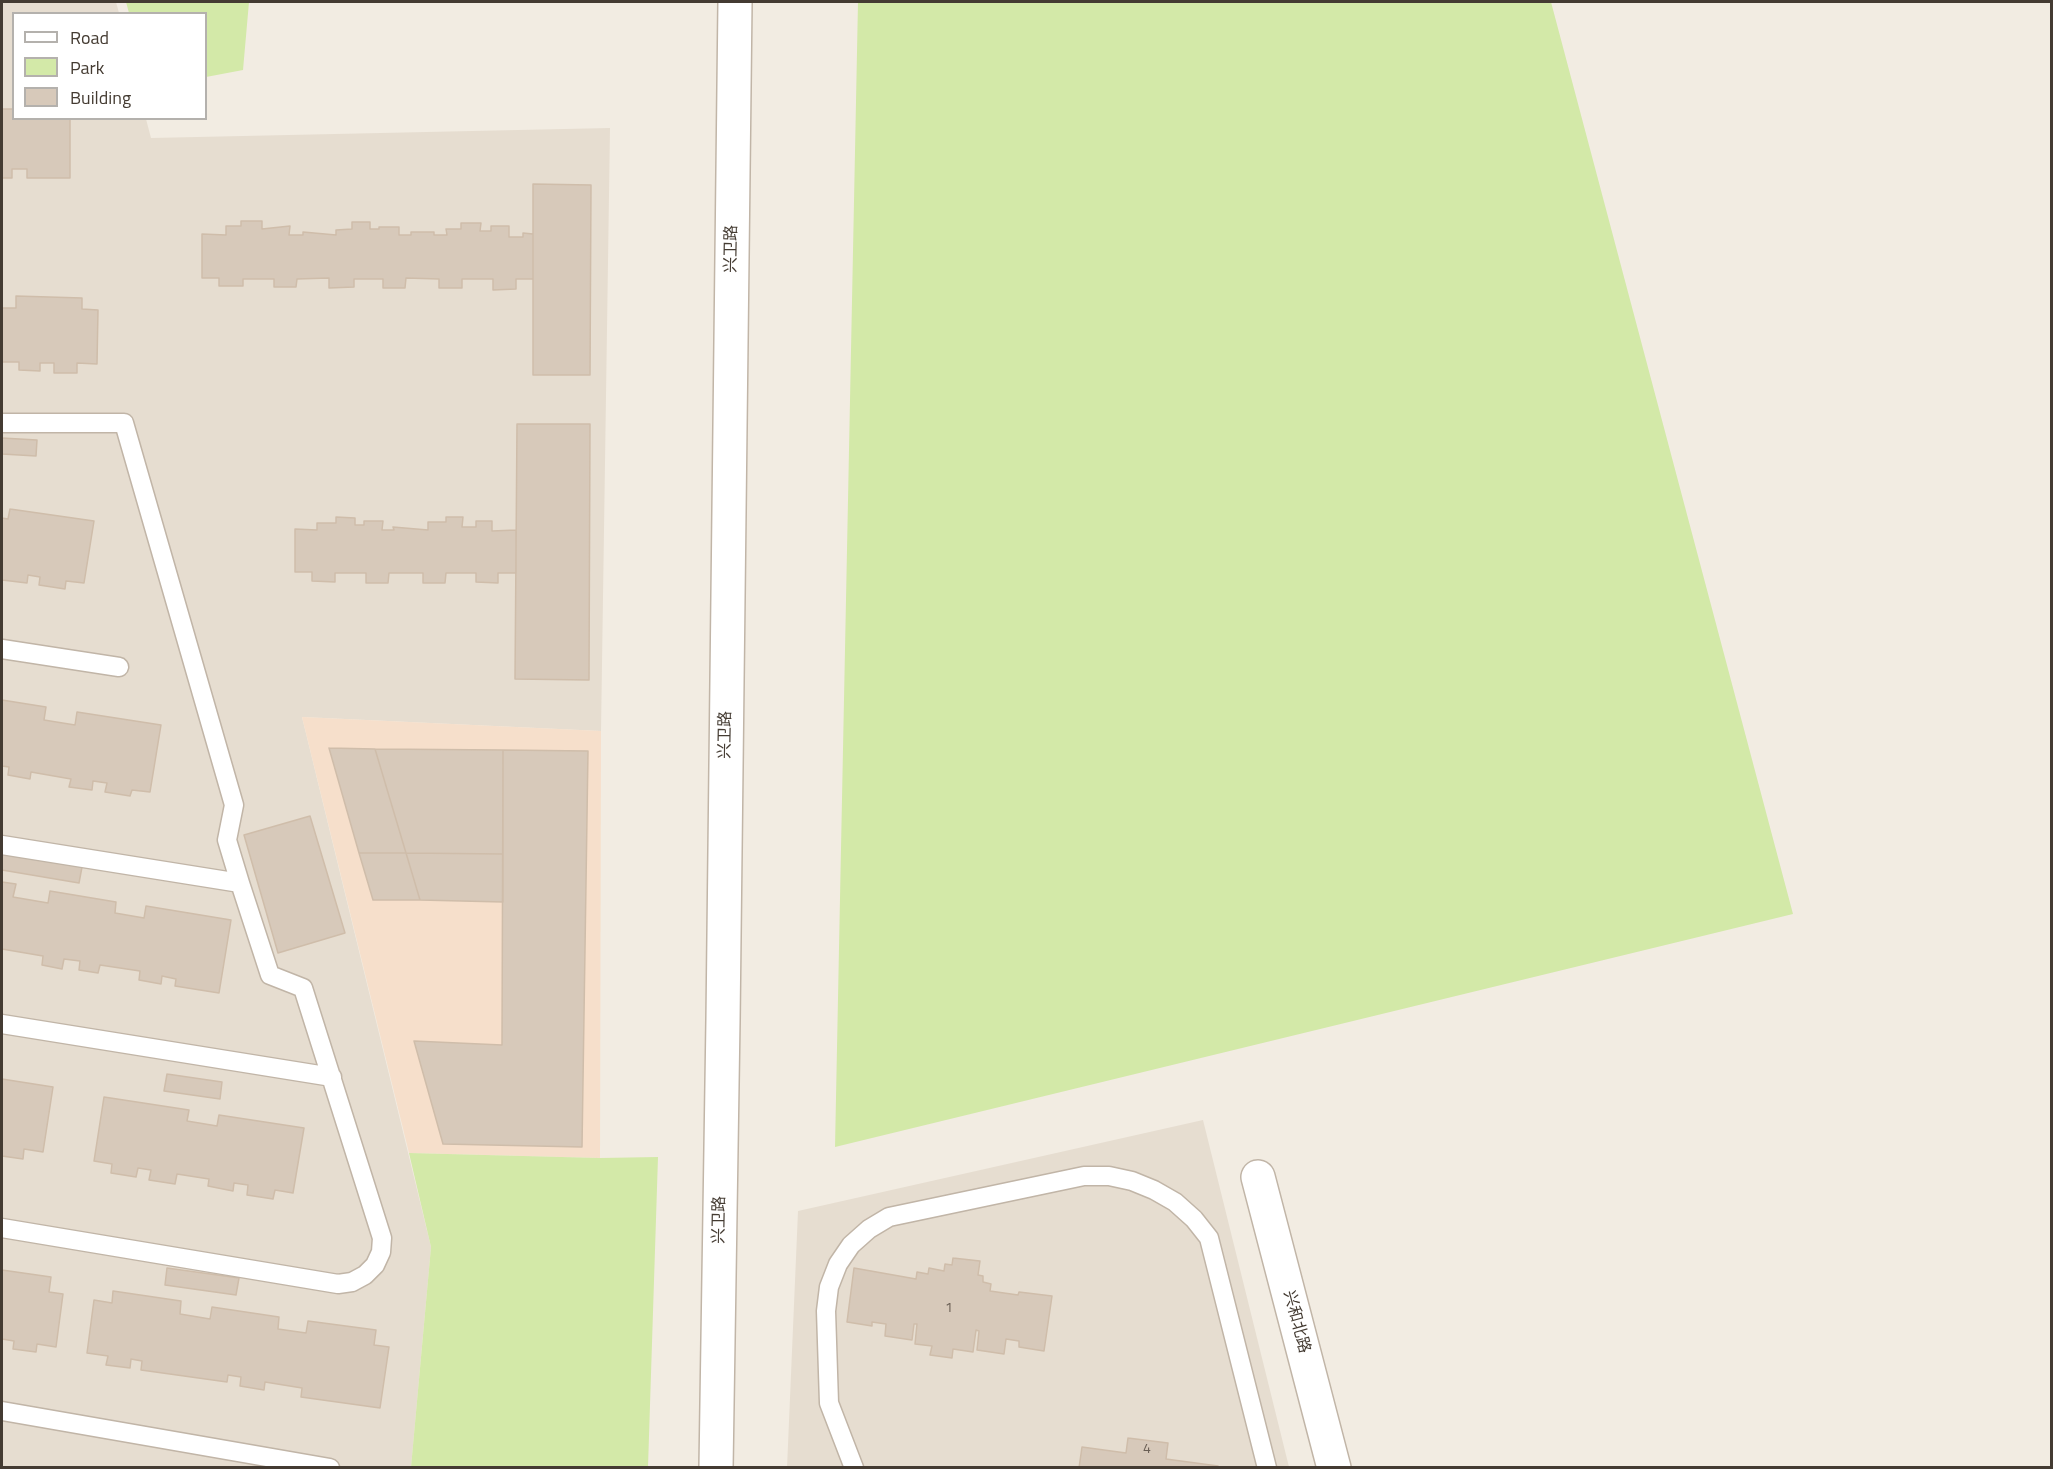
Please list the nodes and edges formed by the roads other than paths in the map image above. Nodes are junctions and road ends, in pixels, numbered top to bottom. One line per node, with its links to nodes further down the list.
1 (735, 2): 13 (street, 兴卫路)
2 (2, 423): 6 (lane)
3 (2, 649): 4 (lane)
4 (119, 667)
5 (2, 845): 6 (lane)
6 (240, 883): 8 (lane)
7 (2, 1024): 8 (lane)
8 (332, 1077): 10 (lane)
9 (1258, 1177): 16 (street, 兴和北路)
10 (2, 1227)
11 (2, 1411): 12 (lane)
12 (330, 1467)
13 (716, 1467)
14 (854, 1467): 15 (lane)
15 (1267, 1467)
16 (1334, 1467)

